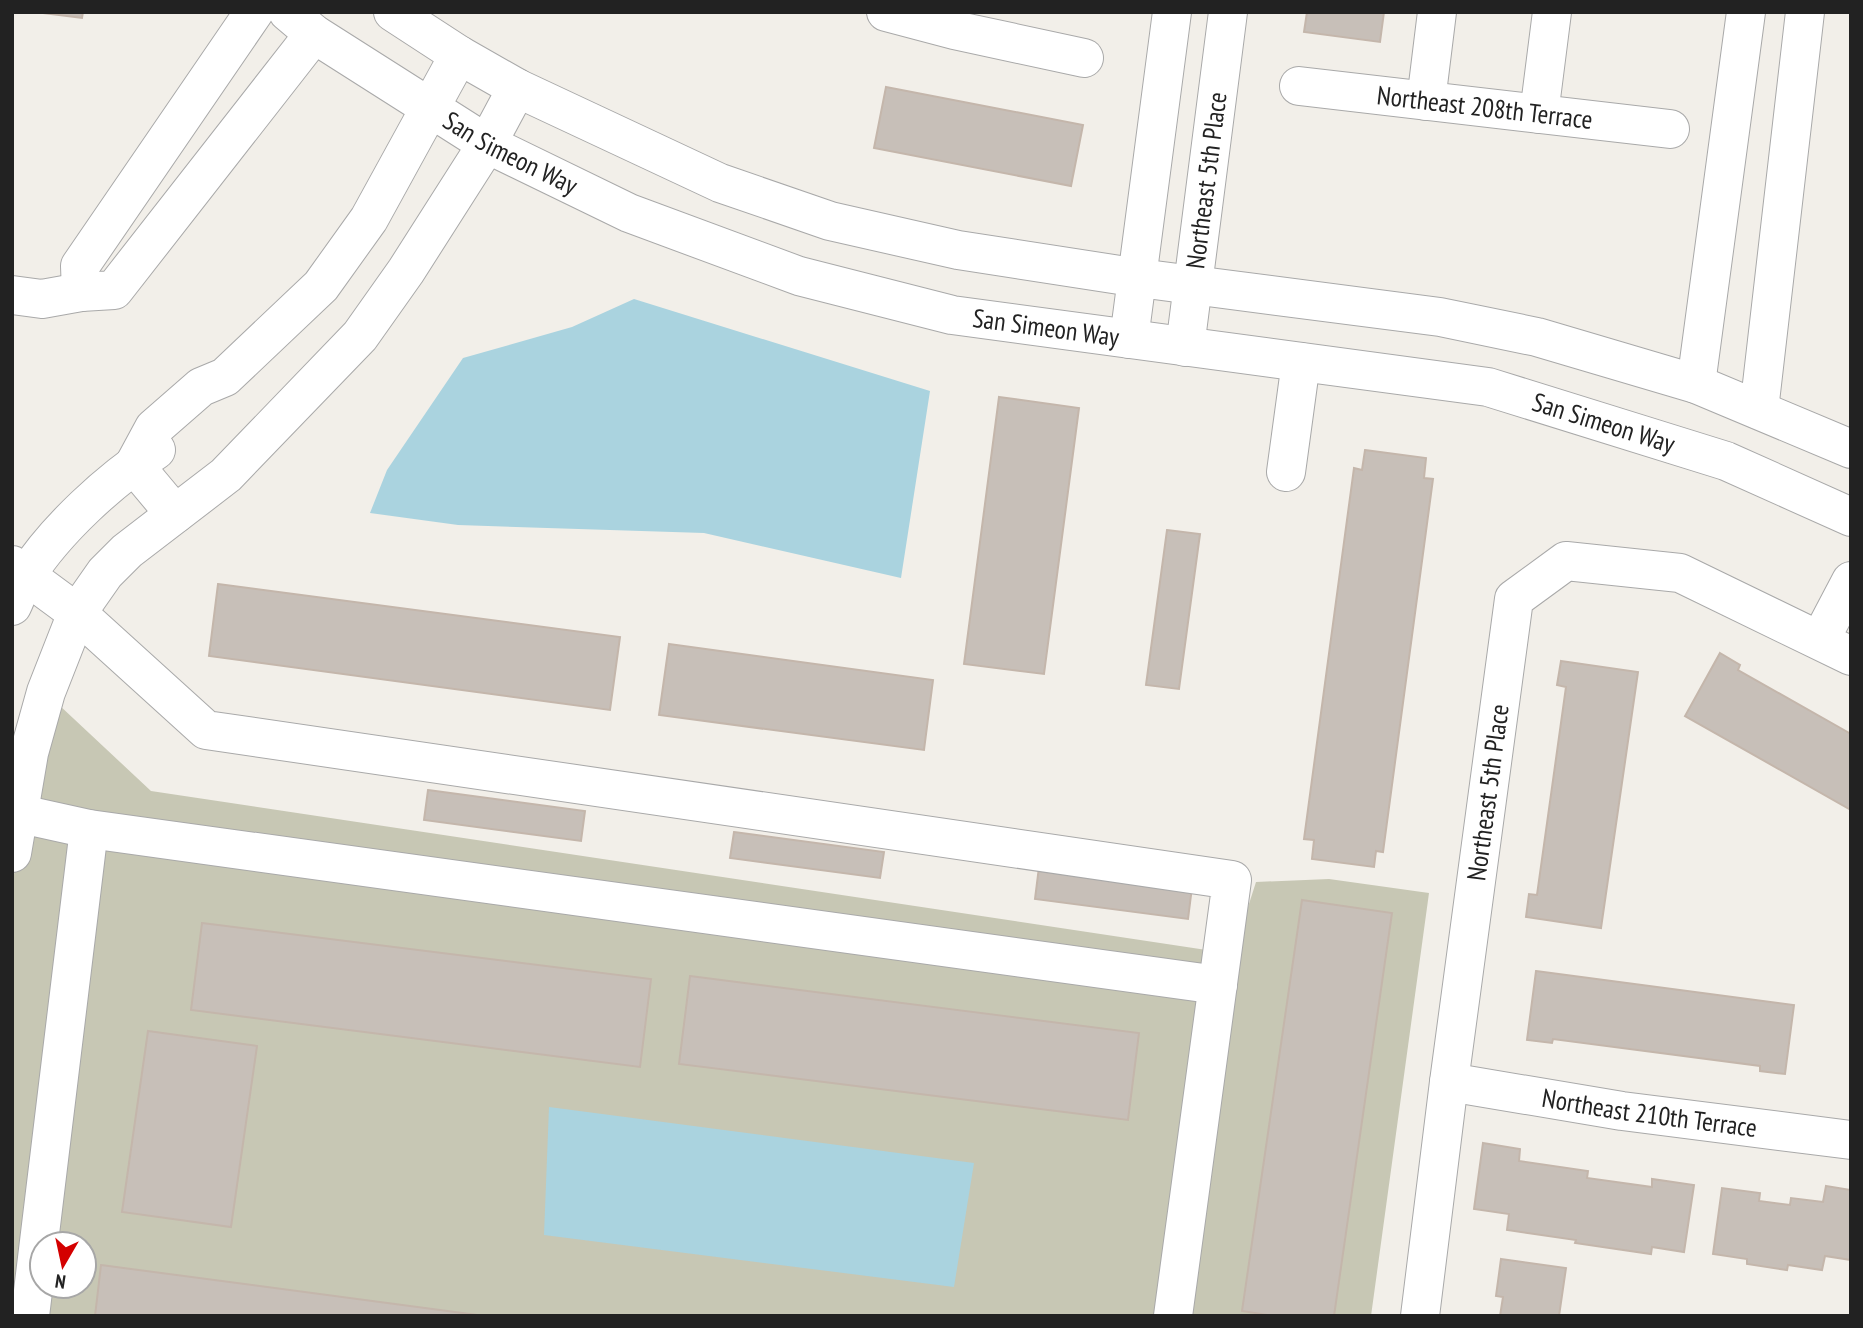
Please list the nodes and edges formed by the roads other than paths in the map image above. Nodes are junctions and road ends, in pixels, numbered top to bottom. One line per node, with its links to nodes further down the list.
1 (254, 12): 21 (street)
2 (393, 12): 12 (street)
3 (886, 12): 10 (street)
4 (1172, 12): 23 (street)
5 (1228, 12): 24 (street, Northeast 5th Place)
6 (1437, 12): 16 (street)
7 (1552, 12): 18 (street)
8 (1746, 12): 30 (street)
9 (1805, 12): 31 (street)
10 (955, 21): 13 (street)
11 (301, 23): 17 (street, San Simeon Way); 22 (street)
12 (459, 55): 15 (street); 17 (street)
13 (1084, 58)
14 (1298, 86): 16 (street, Northeast 208th Terrace)
15 (517, 88): 20 (street); 23 (street)
16 (1426, 101): 18 (street, Northeast 208th Terrace)
17 (428, 108): 20 (street, San Simeon Way); 33 (street)
18 (1539, 114): 19 (street, Northeast 208th Terrace)
19 (1670, 129)
20 (487, 144): 27 (street, San Simeon Way); 35 (street)
21 (116, 216): 22 (street); 25 (street)
22 (152, 244): 25 (street)
23 (1139, 278): 24 (street); 27 (street)
24 (1193, 285): 28 (street, Northeast 5th Place); 30 (street)
25 (81, 292): 26 (street)
26 (12, 295)
27 (1129, 339): 28 (street, San Simeon Way)
28 (1185, 347): 29 (street, San Simeon Way)
29 (1301, 362): 34 (street); 36 (street, San Simeon Way)
30 (1696, 384): 31 (street)
31 (1759, 410): 32 (street)
32 (1851, 449)
33 (134, 465): 35 (street); 38 (street)
34 (1286, 472)
35 (175, 514): 39 (street)
36 (1851, 517)
37 (1851, 581): 40 (street)
38 (17, 582): 39 (street)
39 (77, 613): 41 (street); 44 (street)
40 (1836, 648): 45 (street, Northeast 5th Place)
41 (15, 813): 42 (street); 43 (street)
42 (89, 829): 44 (street); 47 (street)
43 (12, 853)
44 (1218, 985): 48 (street)
45 (1449, 1082): 46 (street, Northeast 210th Terrace); 49 (street, Northeast 5th Place)
46 (1851, 1140)
47 (30, 1316)
48 (1172, 1316)
49 (1420, 1316)

